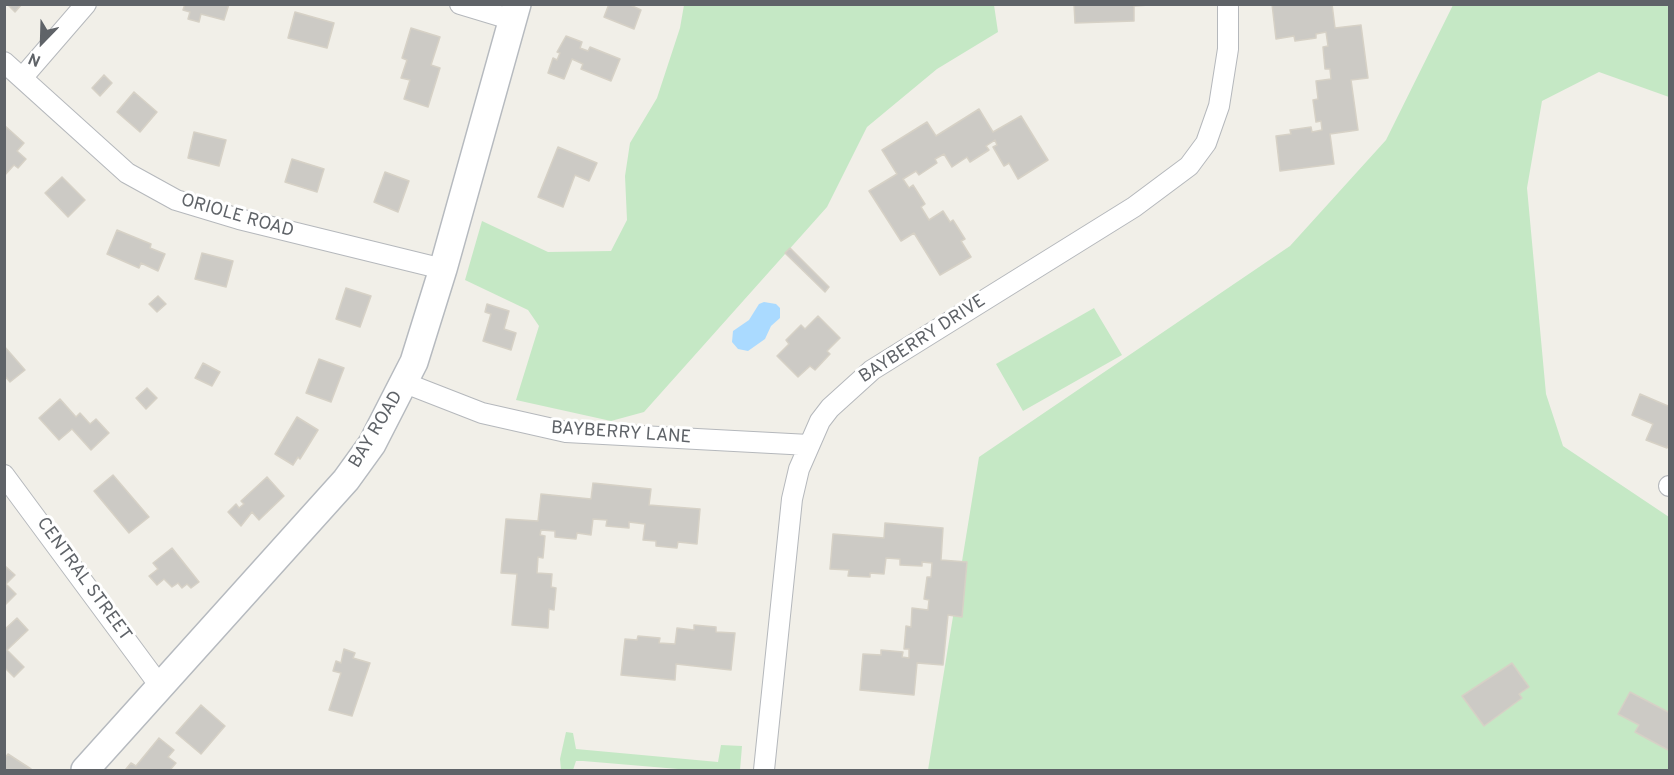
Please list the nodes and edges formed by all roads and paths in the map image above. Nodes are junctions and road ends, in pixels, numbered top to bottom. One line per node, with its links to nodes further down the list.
1 (86, 4): 6 (street)
2 (460, 4): 4 (street)
3 (1228, 4): 9 (street, BAYBERRY DRIVE)
4 (515, 12): 7 (main road, BAY ROAD)
5 (4, 62): 6 (street, ORIOLE ROAD)
6 (22, 78): 7 (street, ORIOLE ROAD)
7 (443, 269): 8 (main road, BAY ROAD)
8 (405, 383): 9 (street, BAYBERRY LANE); 11 (main road, BAY ROAD)
9 (809, 445): 13 (street, BAYBERRY DRIVE)
10 (4, 475): 11 (street, CENTRAL STREET)
11 (160, 686): 12 (main road, BAY ROAD)
12 (85, 771)
13 (764, 771)

